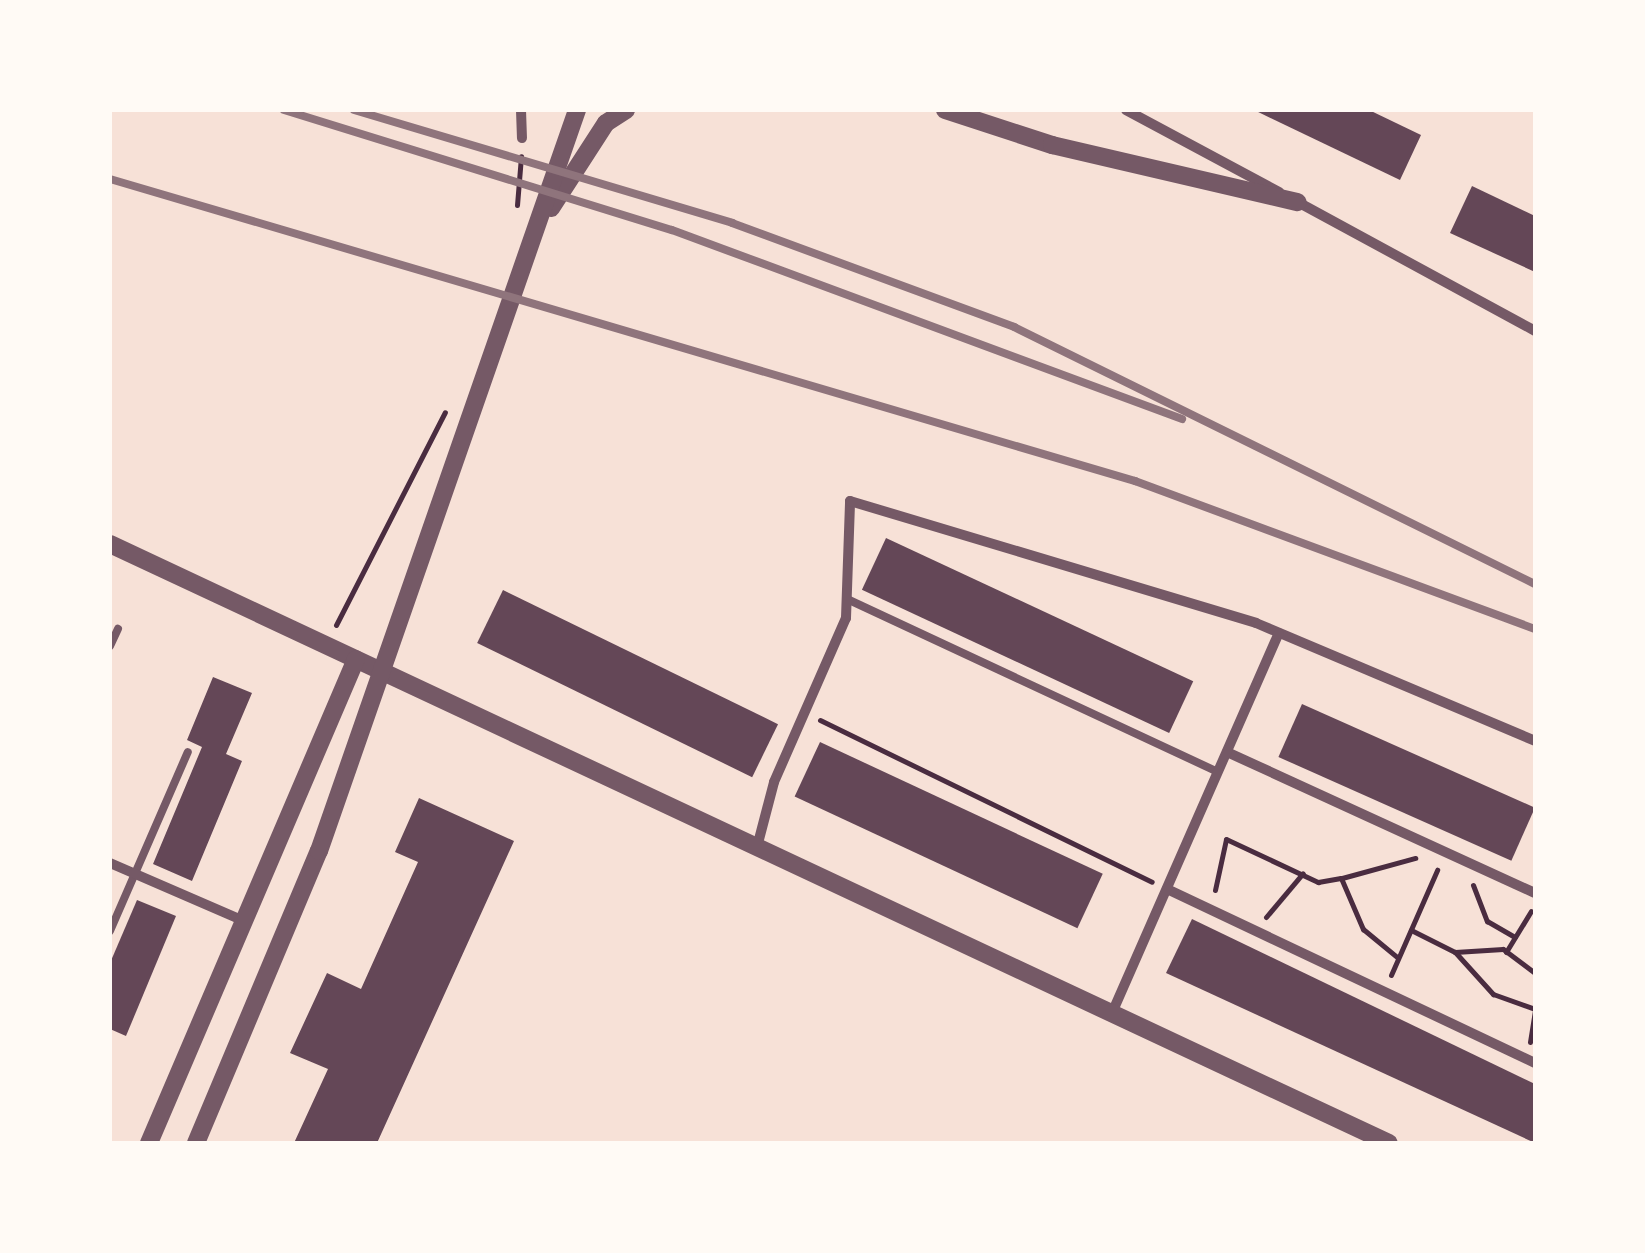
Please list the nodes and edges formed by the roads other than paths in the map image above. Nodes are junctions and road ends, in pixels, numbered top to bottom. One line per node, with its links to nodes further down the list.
1 (521, 110): 6 (street)
2 (578, 110): 8 (street)
3 (626, 110): 8 (street)
4 (945, 110): 7 (street)
5 (1126, 110): 7 (street)
6 (522, 138)
7 (1297, 202): 9 (street)
8 (534, 234): 30 (street)
9 (1535, 331)
10 (110, 544): 15 (street)
11 (847, 599): 13 (street); 19 (lane); 20 (street)
12 (118, 629): 14 (lane)
13 (1279, 633): 16 (street); 18 (street)
14 (110, 646)
15 (356, 659): 20 (street); 25 (street)
16 (1535, 742)
17 (188, 752): 22 (lane)
18 (1227, 752): 19 (street); 24 (street)
19 (1218, 772): 23 (street)
20 (757, 847): 27 (street)
21 (110, 863): 22 (street)
22 (135, 874): 25 (street); 26 (lane)
23 (1167, 889): 27 (street); 28 (street)
24 (1535, 892)
25 (244, 921): 29 (street)
26 (110, 931)
27 (1112, 1013): 31 (street)
28 (1531, 1061)
29 (148, 1143)
30 (196, 1143)
31 (1389, 1143)

